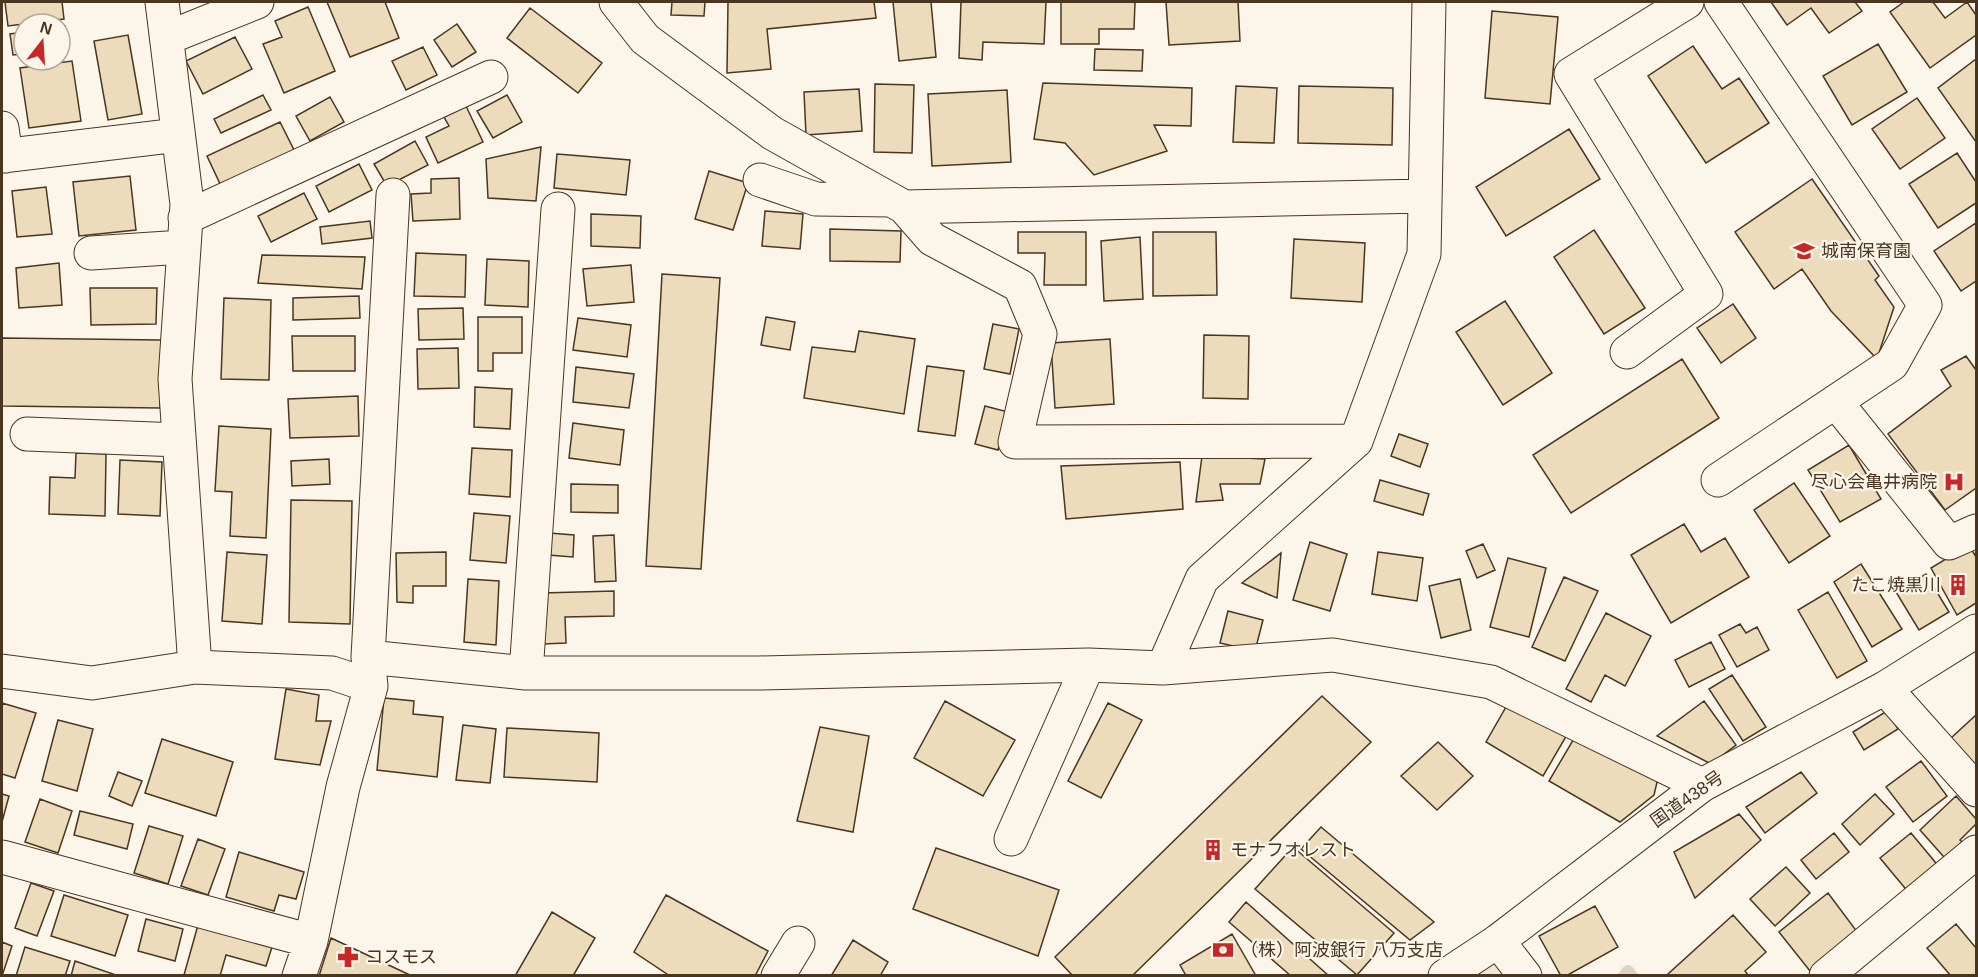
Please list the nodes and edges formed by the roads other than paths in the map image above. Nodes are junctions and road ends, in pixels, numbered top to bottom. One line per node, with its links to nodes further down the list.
1 (162, 2): 7 (main road)
2 (257, 2): 7 (main road)
3 (616, 2): 14 (main road)
4 (1429, 2): 13 (main road)
5 (1687, 2): 18 (main road)
6 (1721, 2): 19 (main road)
7 (167, 38): 9 (main road)
8 (491, 77): 16 (main road)
9 (178, 135): 10 (main road); 16 (main road)
10 (3, 147)
11 (760, 180): 14 (main road)
12 (393, 195): 30 (main road)
13 (1425, 196): 14 (main road); 22 (main road)
14 (898, 204): 22 (main road)
15 (558, 209): 31 (main road)
16 (184, 233): 17 (main road); 21 (main road)
17 (91, 253)
18 (1628, 352)
19 (1836, 402): 23 (main road); 24 (main road)
20 (27, 434): 21 (main road)
21 (179, 440): 27 (main road)
22 (1356, 441): 28 (main road)
23 (1718, 480)
24 (1977, 531)
25 (1977, 631): 32 (main road, 国道438号)
26 (1088, 665): 28 (main road); 31 (main road); 35 (main road)
27 (195, 667): 29 (main road); 30 (main road)
28 (1163, 668): 33 (main road)
29 (2, 671)
30 (369, 672): 31 (main road); 38 (main road)
31 (526, 673)
32 (1885, 688): 33 (main road, 国道438号); 34 (main road)
33 (1702, 784): 39 (main road, 国道438号)
34 (1977, 790)
35 (1011, 838)
36 (1977, 852): 45 (main road)
37 (2, 857): 38 (main road)
38 (311, 941): 41 (main road)
39 (1498, 941): 43 (main road, 国道438号); 44 (main road)
40 (798, 943): 42 (main road)
41 (299, 975)
42 (778, 975)
43 (1445, 975)
44 (1525, 975)
45 (1826, 975)

